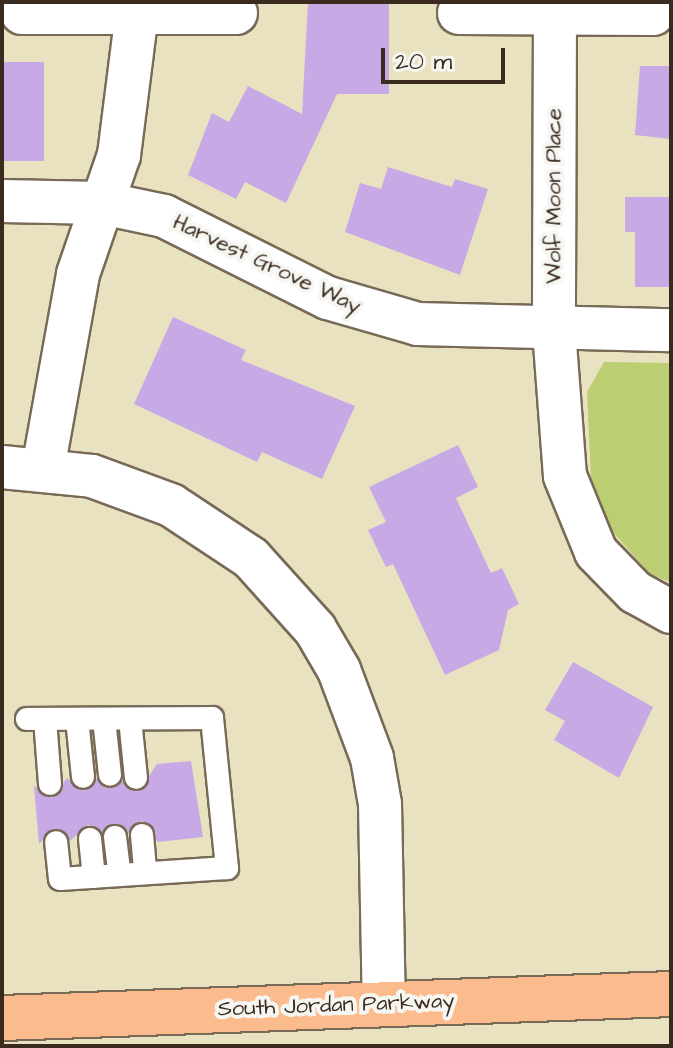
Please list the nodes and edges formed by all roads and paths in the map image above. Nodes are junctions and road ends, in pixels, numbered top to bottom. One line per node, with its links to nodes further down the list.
1 (22, 13): 2 (street)
2 (137, 13): 3 (street); 8 (street)
3 (236, 13)
4 (459, 13): 5 (street)
5 (555, 14): 6 (street); 9 (street, Wolf Moon Place)
6 (653, 14)
7 (2, 201): 8 (street, Harvest Grove Way)
8 (102, 203): 9 (street, Harvest Grove Way); 11 (street)
9 (554, 330): 10 (street, Harvest Grove Way); 12 (street, Wolf Moon Place)
10 (671, 330)
11 (22, 468): 28 (street)
12 (671, 612)
13 (77, 719): 14 (lane); 17 (lane); 19 (lane)
14 (104, 719): 15 (lane); 16 (lane)
15 (130, 719): 18 (lane); 24 (lane)
16 (110, 775)
17 (83, 777)
18 (136, 778)
19 (50, 784)
20 (142, 835): 24 (lane)
21 (115, 837): 25 (lane)
22 (90, 839): 26 (lane)
23 (56, 842): 26 (lane)
24 (145, 873): 25 (lane)
25 (120, 875): 26 (lane)
26 (94, 877)
27 (671, 994): 28 (main road, South Jordan Parkway)
28 (384, 1004): 29 (main road, South Jordan Parkway)
29 (2, 1018)

